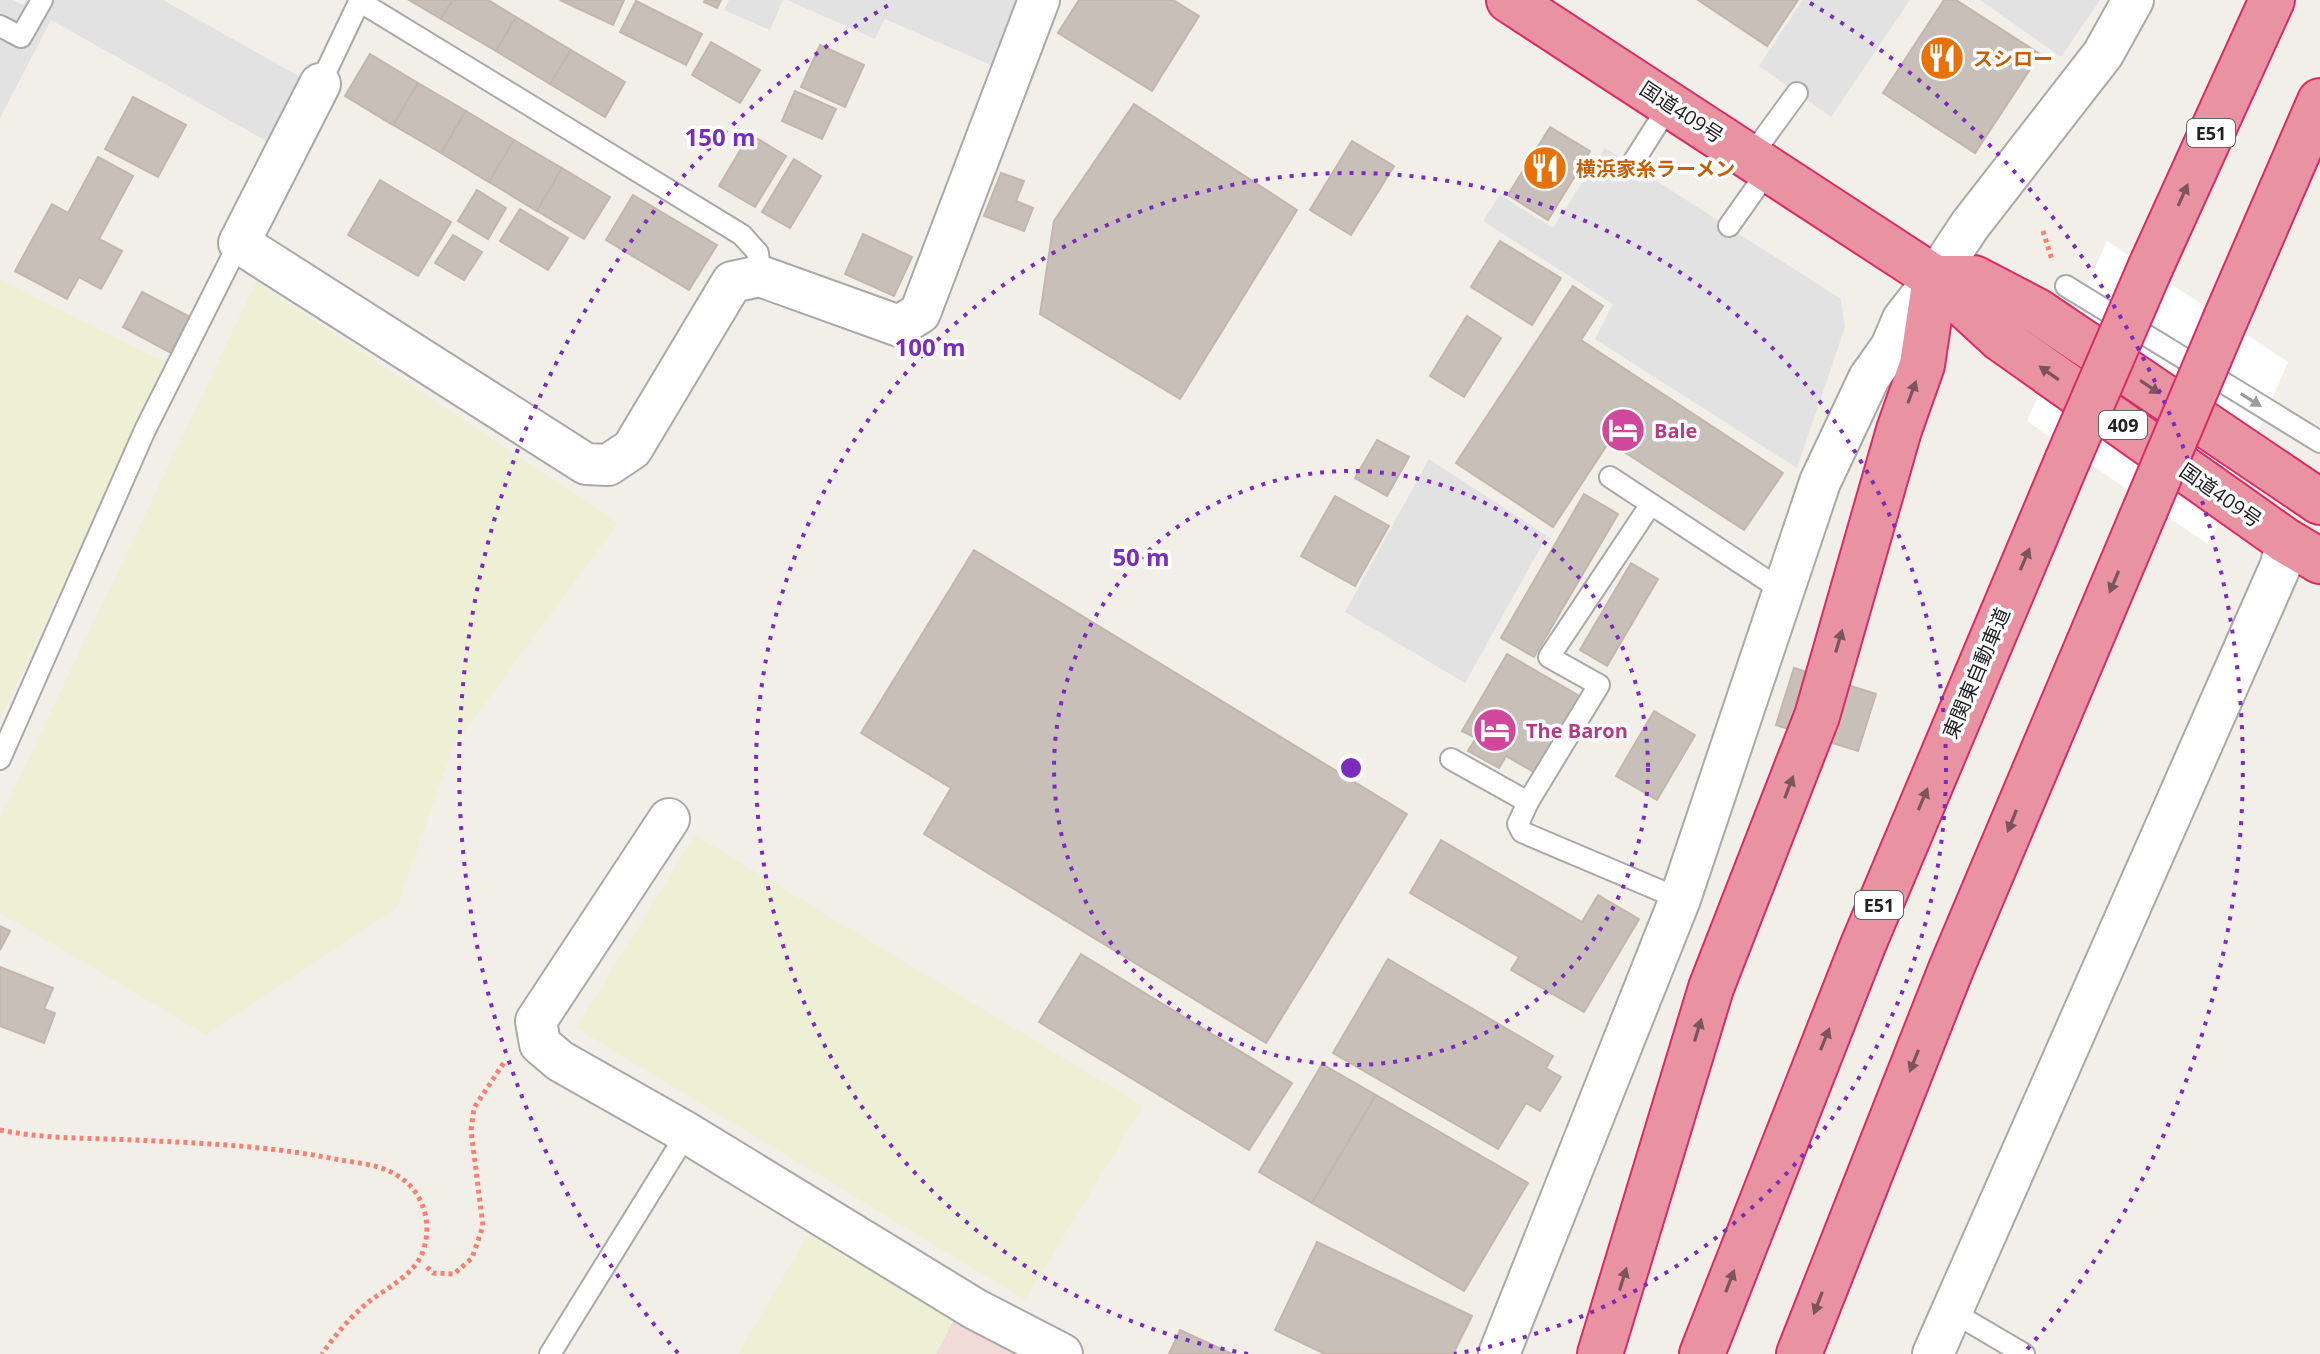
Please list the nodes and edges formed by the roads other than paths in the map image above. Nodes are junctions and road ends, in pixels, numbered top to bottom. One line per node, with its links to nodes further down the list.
1 (42, 0): 7 (lane)
2 (360, 0): 8 (lane); 17 (lane)
3 (1039, 0): 17 (street)
4 (2133, 0): 18 (street)
5 (2272, 0): 38 (highway, 東関東自動車道 / E51, one-way to 5, bridge)
6 (1513, 1): 11 (highway, 国道409号 / 409)
7 (0, 26)
8 (320, 84): 16 (street)
9 (1797, 93): 13 (lane)
10 (2320, 101): 20 (highway)
11 (1670, 104): 13 (highway, 国道409号 / 409); 14 (lane)
12 (2320, 161): 20 (highway)
13 (1761, 162): 15 (lane); 18 (highway, 国道409号 / 409)
14 (1632, 164)
15 (1729, 226)
16 (239, 243): 17 (street); 27 (lane)
17 (760, 276)
18 (1935, 278): 23 (highway, 409, one-way to 23); 25 (highway, 国道409号 / 409, one-way to 18); 26 (street); 37 (highway, one-way to 18)
19 (2066, 286): 21 (lane, one-way to 21)
20 (2226, 318): 39 (highway, one-way to 39, bridge)
21 (2320, 442)
22 (1610, 477): 24 (lane)
23 (2320, 502)
24 (1651, 504): 26 (lane); 29 (lane)
25 (2303, 551): 33 (street)
26 (1783, 591): 31 (street)
27 (0, 759)
28 (1451, 759): 29 (lane)
29 (1528, 802): 31 (lane)
30 (669, 819): 32 (street)
31 (1680, 899): 36 (street)
32 (687, 1133): 34 (lane); 35 (street)
33 (1951, 1311): 40 (street); 41 (lane)
34 (550, 1354)
35 (1062, 1354)
36 (1499, 1354)
37 (1600, 1354)
38 (1702, 1354)
39 (1799, 1354)
40 (1933, 1354)
41 (2024, 1354)

